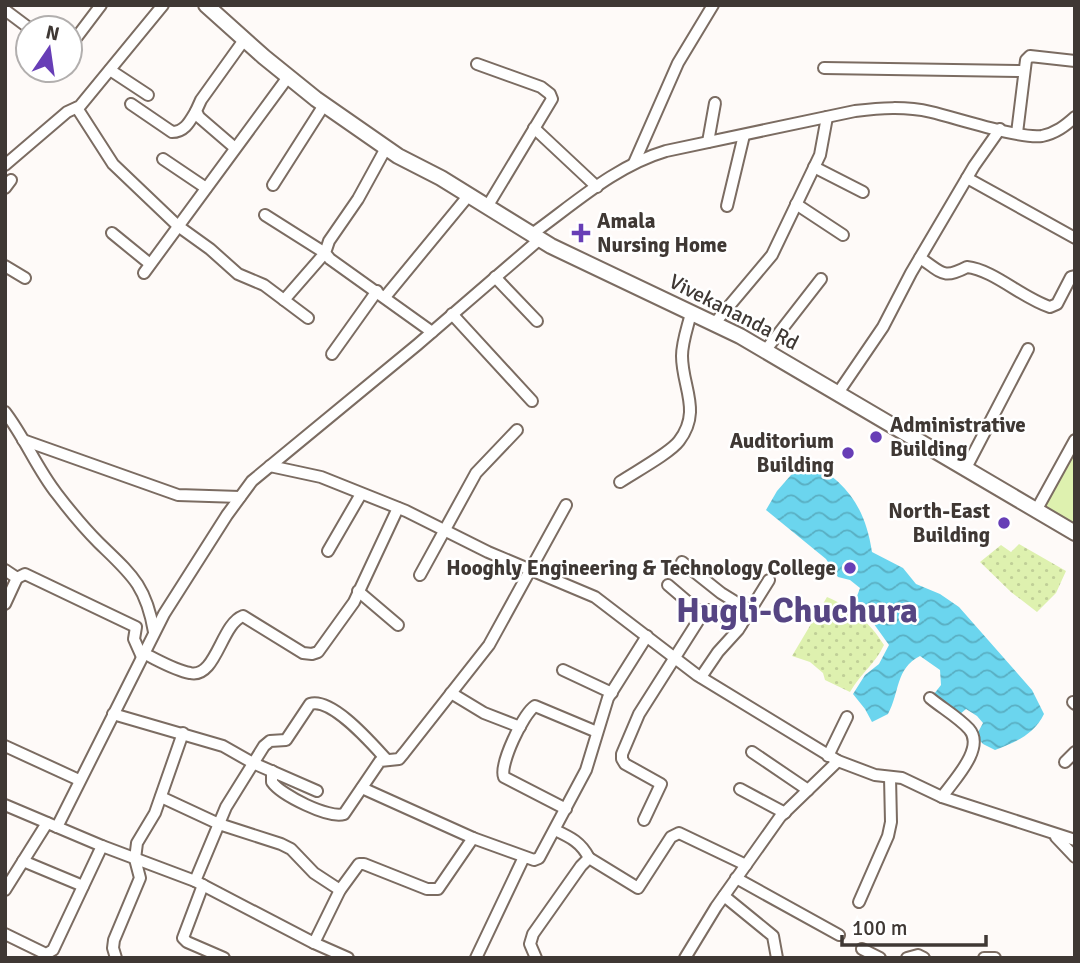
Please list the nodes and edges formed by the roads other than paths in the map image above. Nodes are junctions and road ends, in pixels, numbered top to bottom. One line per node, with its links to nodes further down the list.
1 (101, 5): 5 (street)
2 (163, 5): 10 (street)
3 (206, 5): 6 (street, Vivekananda Rd)
4 (713, 5): 29 (street)
5 (84, 27)
6 (244, 40): 12 (street, Vivekananda Rd); 18 (street)
7 (1075, 61): 11 (street)
8 (477, 64): 21 (street)
9 (824, 68): 11 (street)
10 (110, 70): 13 (street); 17 (street)
11 (1024, 71): 23 (street)
12 (288, 77): 16 (street, Vivekananda Rd); 26 (street)
13 (148, 94)
14 (715, 103): 25 (street)
15 (131, 104): 18 (street)
16 (324, 105): 27 (street, Vivekananda Rd); 33 (street)
17 (77, 107): 30 (street); 42 (street)
18 (196, 111): 26 (street)
19 (827, 117): 22 (street); 24 (street); 31 (street)
20 (1075, 117): 23 (street)
21 (534, 128): 34 (street); 40 (street)
22 (1000, 129): 23 (street); 32 (street)
23 (1017, 133)
24 (744, 135): 25 (street); 39 (street)
25 (708, 142): 29 (street)
26 (235, 148): 35 (street)
27 (386, 148): 37 (street, Vivekananda Rd); 47 (street)
28 (163, 159): 35 (street)
29 (634, 163): 34 (street)
30 (5, 165)
31 (814, 167): 36 (street); 38 (street)
32 (967, 178): 46 (street); 48 (street)
33 (273, 186)
34 (597, 187): 45 (street)
35 (206, 188): 42 (street)
36 (863, 192)
37 (469, 195): 40 (street, Vivekananda Rd); 54 (street)
38 (796, 205): 44 (street); 60 (street)
39 (727, 206)
40 (487, 207): 45 (street, Vivekananda Rd)
41 (265, 215): 47 (street)
42 (178, 226): 43 (street); 55 (street)
43 (112, 233)
44 (843, 234)
45 (536, 237): 51 (street); 56 (street, Vivekananda Rd)
46 (1075, 238)
47 (325, 253): 54 (street); 55 (street)
48 (920, 258): 50 (street); 65 (street)
49 (5, 267): 52 (street)
50 (1075, 276)
51 (495, 277): 57 (street); 59 (street)
52 (25, 278)
53 (821, 279): 63 (street)
54 (381, 294): 61 (street); 64 (street)
55 (284, 300): 58 (street)
56 (691, 313): 60 (street, Vivekananda Rd); 73 (street)
57 (452, 314): 61 (street); 66 (street)
58 (308, 318)
59 (537, 321)
60 (714, 324): 63 (street, Vivekananda Rd)
61 (432, 332): 71 (street)
62 (1028, 349): 72 (street)
63 (765, 351): 65 (street, Vivekananda Rd)
64 (332, 354)
65 (838, 393): 72 (street, Vivekananda Rd)
66 (532, 401)
67 (5, 412): 69 (street)
68 (517, 430): 79 (street)
69 (23, 440): 75 (street); 95 (street)
70 (1075, 440): 78 (street)
71 (270, 466): 74 (street); 75 (street)
72 (966, 468): 78 (street, Vivekananda Rd)
73 (620, 482)
74 (361, 494): 77 (street); 81 (street)
75 (240, 497): 95 (street)
76 (566, 505): 84 (street)
77 (398, 508): 79 (street); 89 (street)
78 (1037, 509): 80 (street, Vivekananda Rd)
79 (444, 528): 84 (street); 85 (street)
80 (1075, 533)
81 (328, 551)
82 (682, 562): 91 (street)
83 (5, 570): 86 (street)
84 (532, 570): 96 (street); 101 (street)
85 (420, 575)
86 (17, 578): 90 (street); 97 (street)
87 (769, 580): 91 (street)
88 (668, 586): 92 (street)
89 (358, 591): 93 (street); 97 (street)
90 (5, 604)
91 (750, 611): 94 (street)
92 (702, 614): 94 (street); 98 (street)
93 (398, 625)
94 (741, 625): 100 (street)
95 (154, 632): 97 (street)
96 (647, 636): 98 (street); 102 (street)
97 (143, 655): 104 (street)
98 (674, 658): 100 (street); 128 (street)
99 (562, 670): 102 (street)
100 (701, 677): 113 (street)
101 (451, 693): 106 (street); 112 (street)
102 (612, 693): 107 (street)
103 (930, 698): 124 (street)
104 (113, 713): 108 (street); 118 (street)
105 (847, 717): 113 (street)
106 (520, 727): 107 (street); 126 (street)
107 (597, 732): 126 (street)
108 (183, 733): 115 (street); 123 (street)
109 (5, 746): 118 (street)
110 (1075, 751): 114 (street)
111 (752, 752): 121 (street)
112 (386, 759): 115 (street); 119 (street)
113 (833, 759): 117 (street); 121 (street)
114 (1065, 762)
115 (253, 763): 116 (street); 129 (street)
116 (272, 771): 119 (street); 122 (street)
117 (890, 777): 124 (street); 148 (street)
118 (79, 780): 130 (street)
119 (362, 788): 133 (street)
120 (740, 789): 127 (street)
121 (808, 790): 127 (street)
122 (317, 791)
123 (160, 797): 129 (street); 139 (street)
124 (942, 797): 132 (street)
125 (5, 805): 130 (street)
126 (566, 809): 131 (street)
127 (785, 813): 141 (street)
128 (644, 820)
129 (219, 824): 143 (street); 146 (street)
130 (52, 825): 135 (street); 140 (street)
131 (555, 830): 137 (street); 138 (street)
132 (1051, 833): 134 (street); 136 (street)
133 (473, 838): 137 (street); 146 (street)
134 (1075, 840)
135 (102, 846): 139 (street); 144 (street)
136 (1075, 856)
137 (523, 857): 156 (street)
138 (589, 858): 141 (street); 157 (street)
139 (135, 859): 143 (street); 153 (street)
140 (23, 862): 144 (street); 145 (street)
141 (746, 865): 142 (street)
142 (736, 878): 147 (street); 150 (street)
143 (199, 883): 151 (street); 154 (street)
144 (83, 886): 149 (street)
145 (5, 890)
146 (340, 890): 151 (street)
147 (724, 896): 158 (street); 159 (street)
148 (859, 902)
149 (5, 934)
150 (839, 935)
151 (314, 943): 155 (street)
152 (862, 949): 160 (street)
153 (116, 957)
154 (224, 958)
155 (348, 958)
156 (476, 958)
157 (536, 958)
158 (685, 958)
159 (776, 958)
160 (880, 958)
161 (907, 958): 162 (street)
162 (924, 958)
163 (984, 958): 164 (street)
164 (995, 958)

